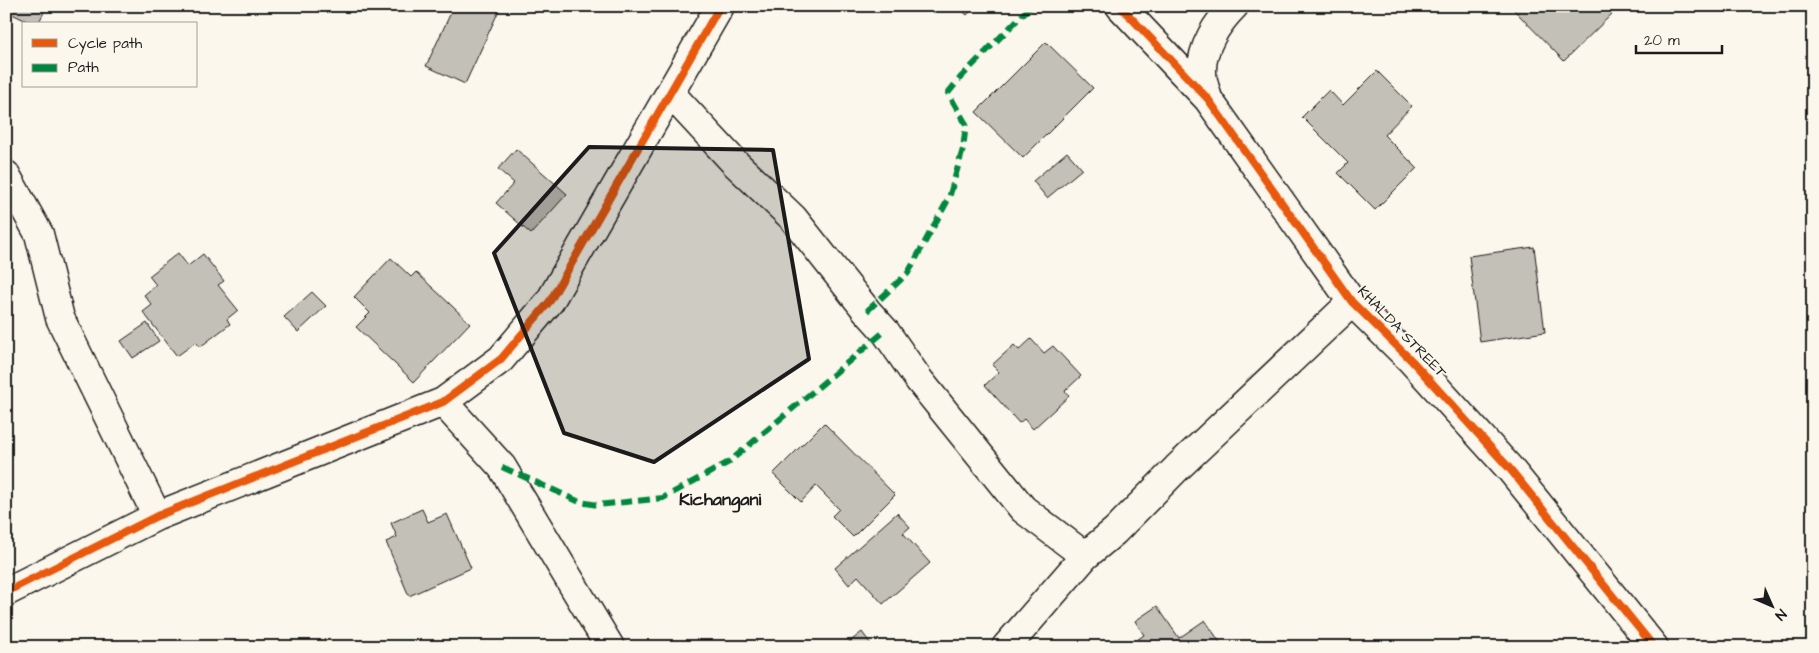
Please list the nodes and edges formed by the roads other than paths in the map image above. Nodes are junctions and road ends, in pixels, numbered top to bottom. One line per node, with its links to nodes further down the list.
1 (720, 6): 4 (street)
2 (1120, 6): 5 (street, KHALDA STREET)
3 (1234, 6): 5 (street)
4 (670, 94): 8 (street); 10 (street)
5 (1208, 100): 7 (street, KHALDA STREET)
6 (6, 175): 9 (street)
7 (1352, 302): 10 (street); 14 (street, KHALDA STREET)
8 (443, 402): 9 (street); 12 (street)
9 (157, 516): 11 (street)
10 (1085, 556): 13 (street)
11 (6, 592)
12 (610, 647)
13 (1006, 647)
14 (1654, 647)

